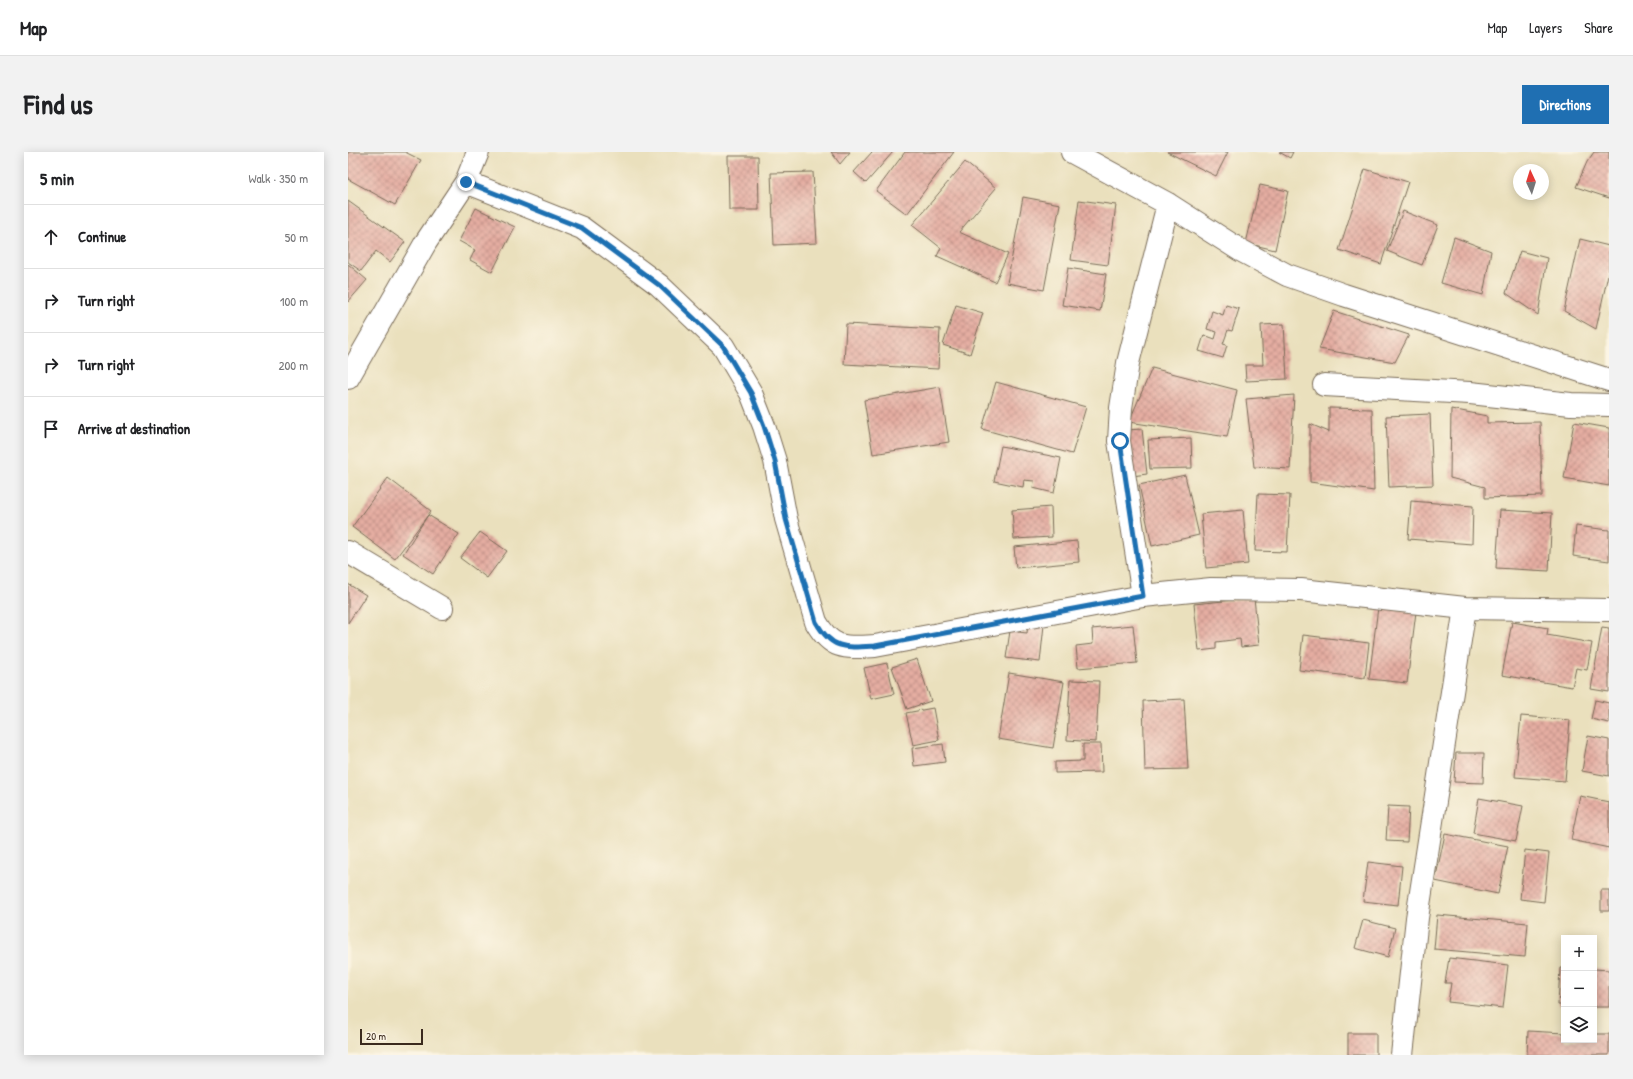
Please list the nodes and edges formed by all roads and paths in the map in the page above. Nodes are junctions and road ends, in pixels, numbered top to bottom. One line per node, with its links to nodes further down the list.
1 (478, 152): 3 (street)
2 (1072, 152): 4 (street)
3 (466, 182): 5 (street); 10 (street)
4 (1168, 204): 6 (street); 10 (street)
5 (348, 378)
6 (1609, 380)
7 (1324, 385): 8 (street)
8 (1609, 405)
9 (348, 552): 11 (street)
10 (1143, 596): 12 (street)
11 (442, 608)
12 (1465, 608): 13 (street); 14 (street)
13 (1609, 610)
14 (1402, 1055)

